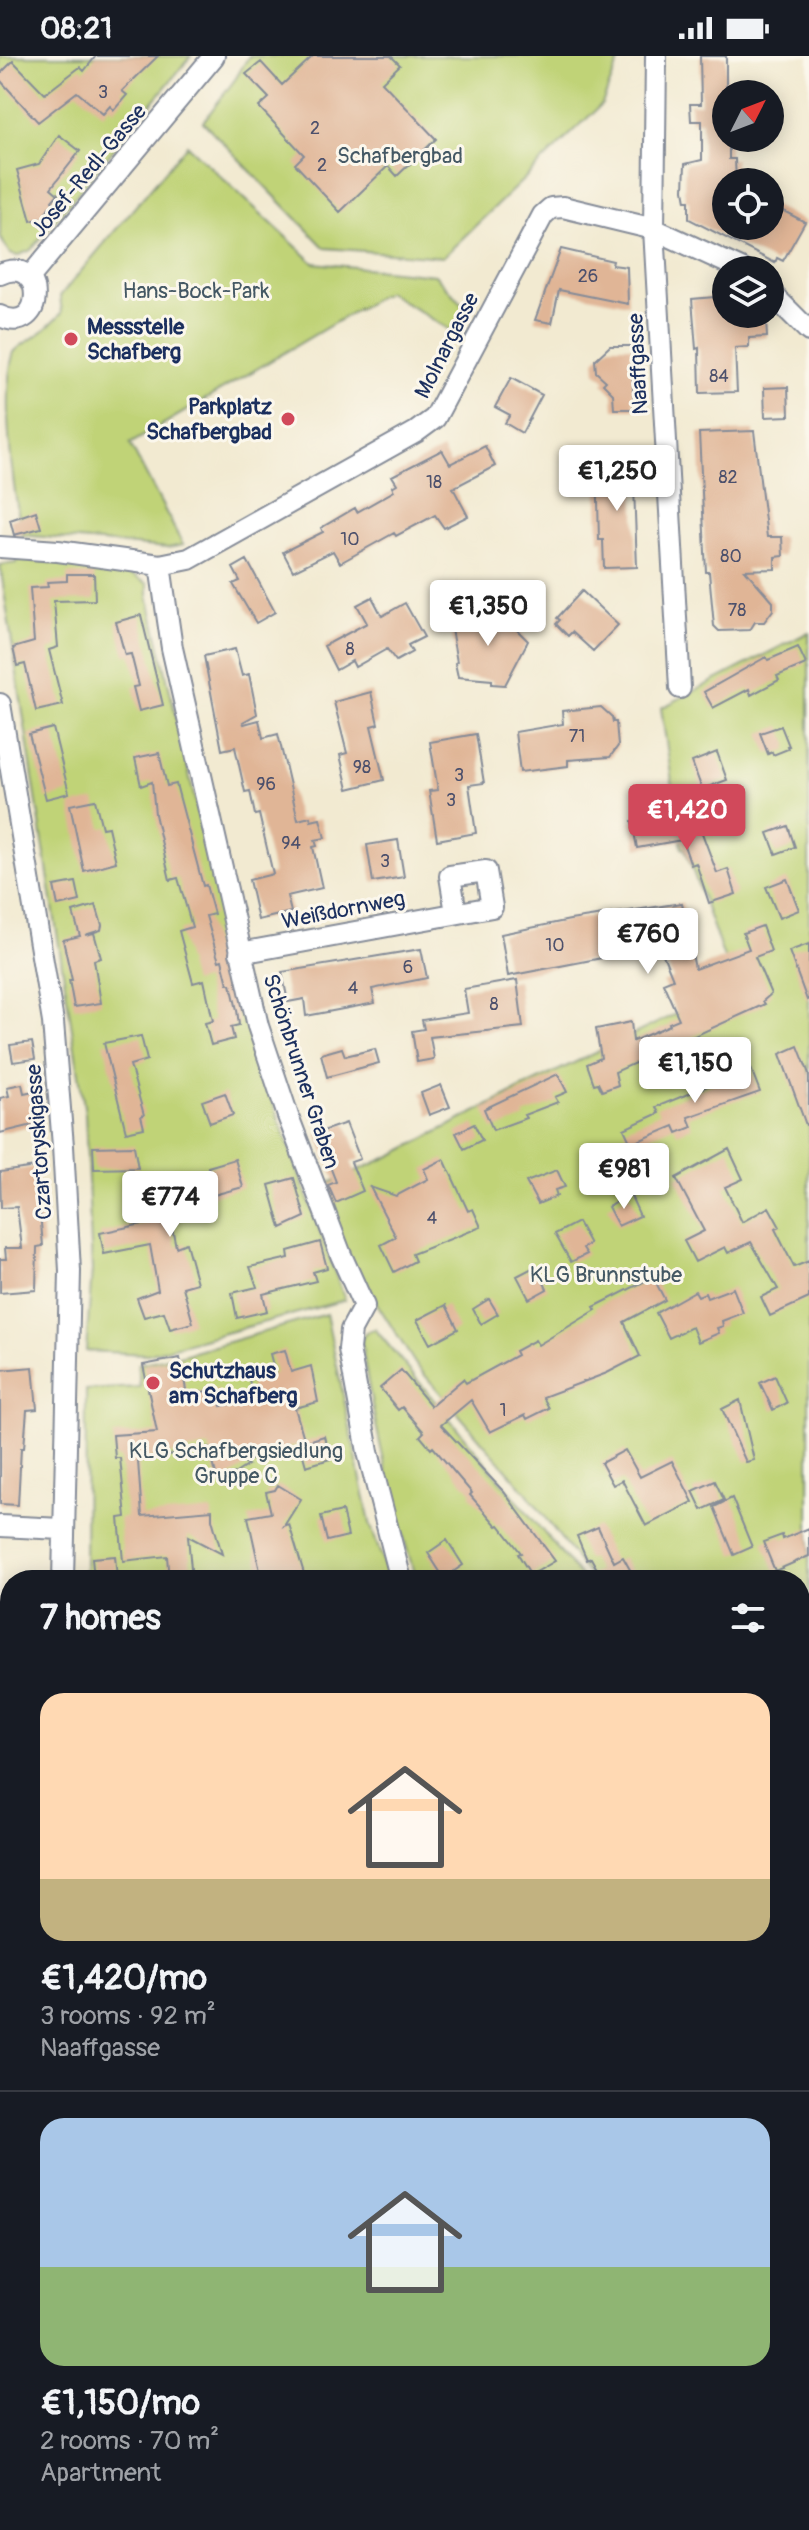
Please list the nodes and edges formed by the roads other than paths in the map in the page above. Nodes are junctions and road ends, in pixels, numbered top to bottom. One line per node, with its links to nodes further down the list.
1 (214, 56): 6 (street, Josef-Redl-Gasse)
2 (656, 56): 3 (street)
3 (654, 229): 4 (street); 11 (street, Molnargasse); 12 (street, Naaffgasse)
4 (713, 256)
5 (0, 274): 6 (street)
6 (29, 278): 8 (street)
7 (784, 306): 9 (street)
8 (0, 316)
9 (809, 331)
10 (0, 547): 11 (street, Molnargasse)
11 (160, 565): 15 (street, Schönbrunner Graben)
12 (680, 688)
13 (0, 704): 17 (street, Czartoryskigasse)
14 (456, 913): 15 (street, Weißdornweg)
15 (240, 953): 19 (street, Schönbrunner Graben)
16 (0, 1526): 17 (street)
17 (62, 1529): 18 (street, Czartoryskigasse)
18 (63, 1570)
19 (398, 1570)

